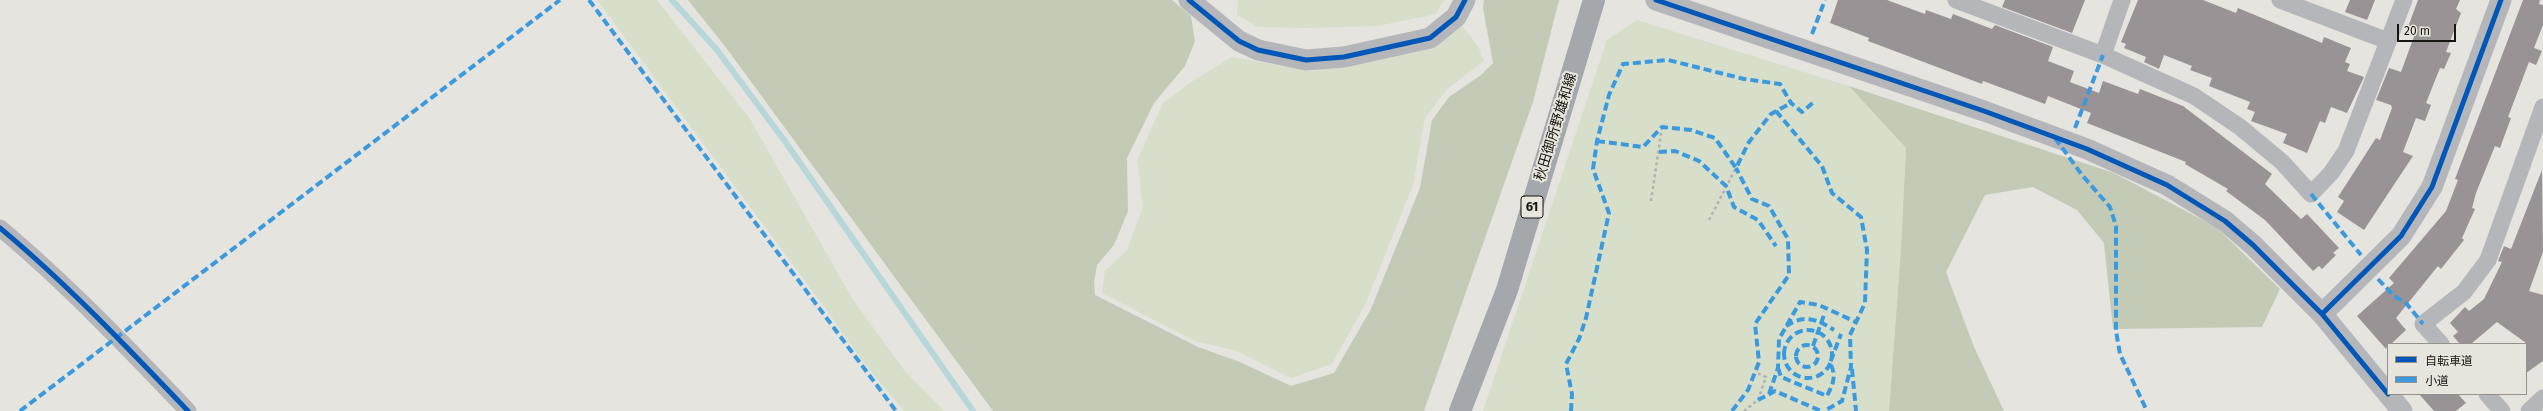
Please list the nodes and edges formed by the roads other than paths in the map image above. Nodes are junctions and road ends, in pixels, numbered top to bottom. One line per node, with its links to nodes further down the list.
1 (1189, 0): 2 (street)
2 (1465, 0)
3 (1594, 0): 21 (main road, 秋田御所野雄和線 / 61)
4 (1656, 0): 14 (street)
5 (1956, 0): 11 (street)
6 (2122, 0): 11 (street)
7 (2280, 0): 10 (street)
8 (2404, 0): 10 (street)
9 (2501, 0): 14 (street)
10 (2388, 41): 11 (street)
11 (2103, 55)
12 (2543, 107): 15 (street)
13 (0, 228): 20 (street)
14 (2322, 314): 16 (street)
15 (2440, 343)
16 (2387, 393)
17 (2389, 395): 22 (street)
18 (2488, 395): 23 (street)
19 (2543, 398): 24 (street)
20 (188, 411)
21 (1460, 411)
22 (2402, 411)
23 (2502, 411)
24 (2529, 411)

